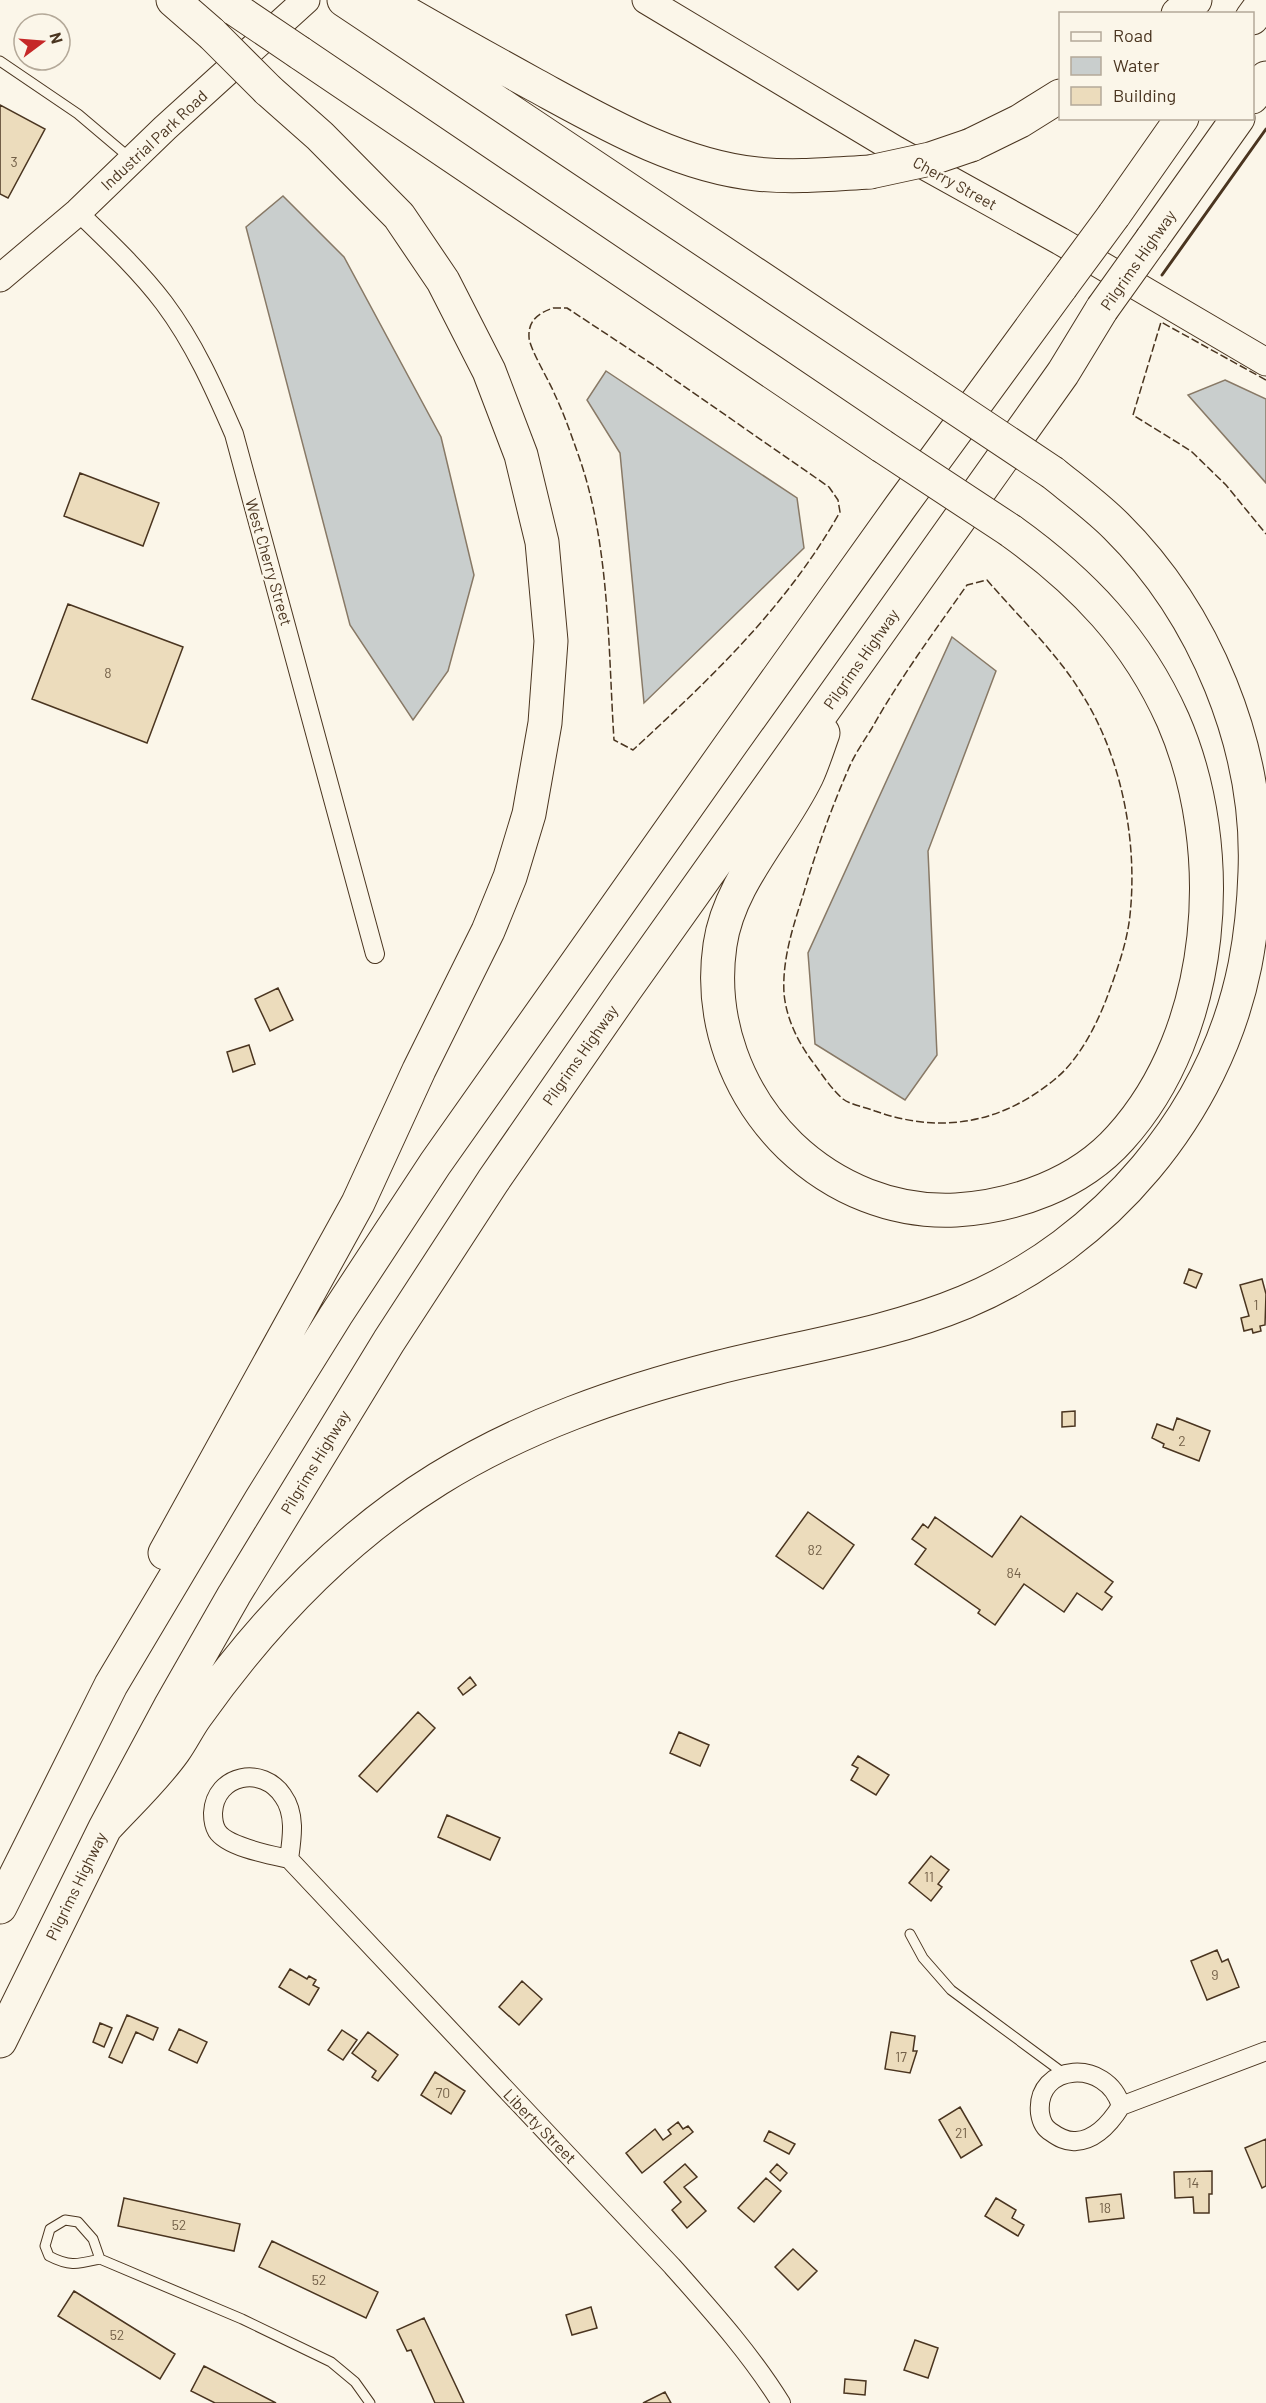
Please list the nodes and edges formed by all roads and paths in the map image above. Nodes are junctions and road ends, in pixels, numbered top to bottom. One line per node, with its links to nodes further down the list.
1 (173, 0): 23 (highway, bridge)
2 (306, 0): 17 (main road, Industrial Park Road)
3 (384, 0): 14 (highway, bridge)
4 (646, 0): 20 (main road, Cherry Street)
5 (1195, 0): 9 (highway)
6 (1265, 0): 10 (highway)
7 (348, 2): 24 (highway, bridge)
8 (229, 4): 21 (highway, bridge)
9 (1180, 12)
10 (1254, 15)
11 (0, 61): 17 (lane)
12 (1266, 78): 13 (highway)
13 (1254, 94)
14 (1059, 97)
15 (1181, 120): 23 (highway, bridge)
16 (1237, 120): 21 (highway, Pilgrims Highway, bridge)
17 (132, 160): 18 (main road, Industrial Park Road)
18 (78, 212): 19 (main road, Industrial Park Road); 22 (street, West Cherry Street)
19 (0, 278)
20 (1266, 362)
21 (839, 690): 24 (highway, Pilgrims Highway)
22 (375, 954)
23 (111, 1685): 26 (highway)
24 (105, 1828): 28 (highway, Pilgrims Highway)
25 (289, 1859): 25 (street); 34 (street, Liberty Street)
26 (0, 1907)
27 (910, 1934): 30 (lane)
28 (0, 2041)
29 (1266, 2050): 31 (street)
30 (1066, 2075): 31 (street); 31 (street)
31 (1121, 2106)
32 (100, 2259): 32 (lane); 33 (lane)
33 (370, 2403)
34 (781, 2403)

